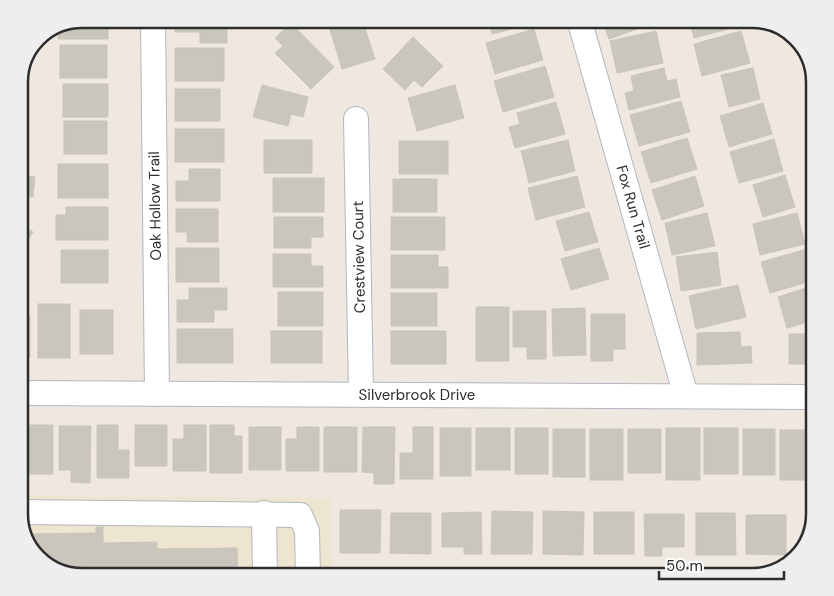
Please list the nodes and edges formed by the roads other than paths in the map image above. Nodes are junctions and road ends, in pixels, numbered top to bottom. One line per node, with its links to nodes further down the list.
1 (153, 28): 5 (street, Oak Hollow Trail)
2 (582, 28): 7 (street, Fox Run Trail)
3 (356, 119): 6 (street, Crestview Court)
4 (28, 393): 5 (street, Silverbrook Drive)
5 (157, 394): 6 (street, Silverbrook Drive)
6 (361, 395): 7 (street, Silverbrook Drive)
7 (686, 396): 8 (street, Silverbrook Drive)
8 (806, 397)
9 (28, 512): 10 (street)
10 (264, 513): 11 (street); 12 (street)
11 (265, 568)
12 (308, 568)

